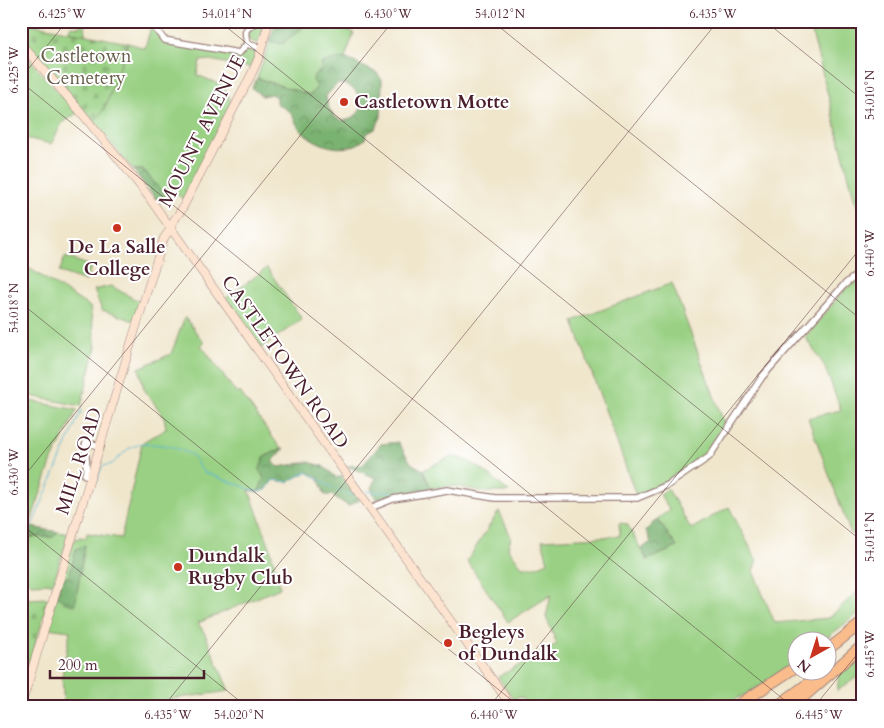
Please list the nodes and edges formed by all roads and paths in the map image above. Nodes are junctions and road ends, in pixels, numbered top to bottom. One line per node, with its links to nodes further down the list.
1 (150, 21): 5 (street)
2 (257, 21): 5 (street)
3 (269, 21): 6 (main road, MOUNT AVENUE)
4 (21, 44): 7 (main road, CASTLETOWN ROAD)
5 (247, 44): 6 (street)
6 (261, 48): 7 (main road, MOUNT AVENUE)
7 (171, 227): 9 (main road, MILL ROAD); 11 (main road, CASTLETOWN ROAD)
8 (863, 270): 11 (street)
9 (101, 447): 10 (street); 22 (main road, MILL ROAD)
10 (85, 476)
11 (370, 508): 23 (main road, CASTLETOWN ROAD)
12 (863, 616): 14 (highway)
13 (863, 622): 16 (highway)
14 (836, 636)
15 (863, 642): 18 (highway)
16 (836, 643)
17 (863, 646): 27 (highway)
18 (836, 662)
19 (786, 674): 24 (highway)
20 (787, 680): 25 (highway)
21 (812, 680): 26 (highway)
22 (21, 706)
23 (512, 707)
24 (735, 707)
25 (750, 707)
26 (776, 707)
27 (792, 707)

